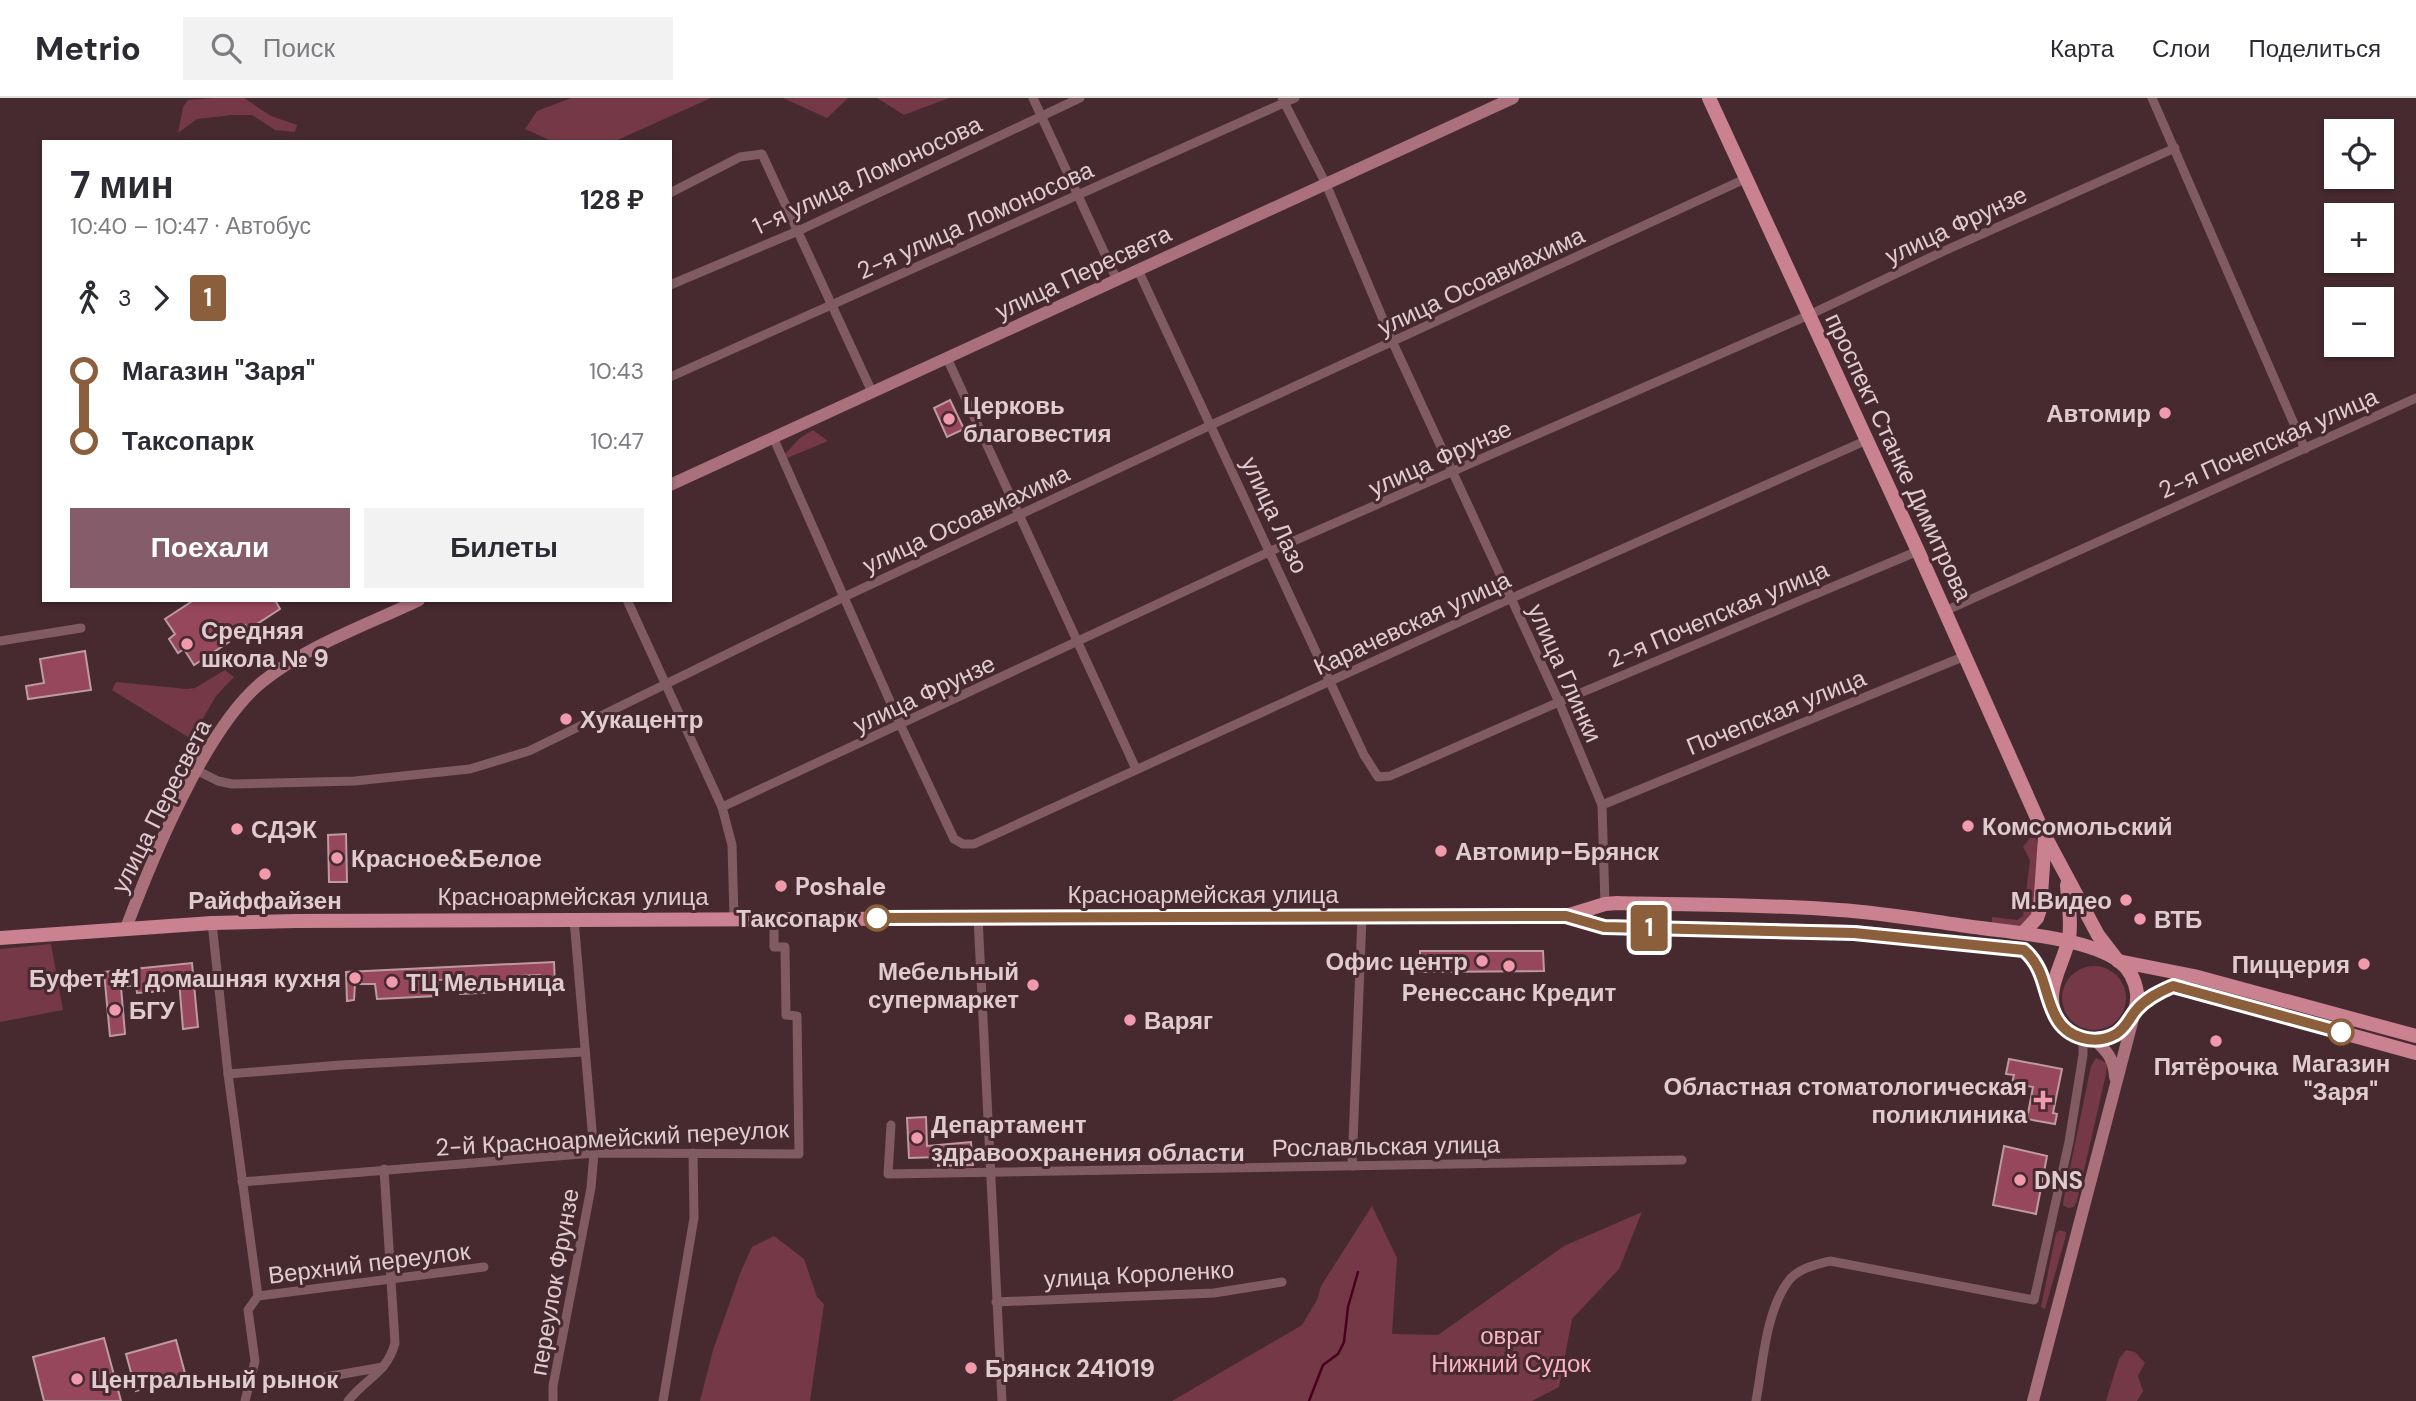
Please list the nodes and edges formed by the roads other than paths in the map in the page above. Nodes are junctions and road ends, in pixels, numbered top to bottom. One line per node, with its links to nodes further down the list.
1 (1033, 98): 8 (street)
2 (1080, 98): 8 (street, 1-я улица Ломоносова)
3 (1295, 98): 7 (street, 2-я улица Ломоносова)
4 (1513, 98): 11 (main road, улица Пересвета)
5 (1709, 98): 10 (main road, проспект Станке Димитрова)
6 (2152, 98): 9 (street)
7 (1284, 101): 11 (street, улица Глинки); 13 (street, 2-я улица Ломоносова)
8 (1041, 116): 13 (street); 14 (street, 1-я улица Ломоносова)
9 (2175, 148): 19 (street, улица Фрунзе); 28 (street)
10 (1746, 178): 19 (main road, проспект Станке Димитрова); 20 (street, улица Осоавиахима)
11 (1326, 184): 15 (main road, улица Пересвета); 20 (street, улица Глинки)
12 (672, 191): 14 (street)
13 (1077, 196): 16 (street); 18 (street, 2-я улица Ломоносова)
14 (798, 230): 17 (street, 1-я улица Ломоносова); 18 (street)
15 (1138, 270): 16 (main road, улица Пересвета); 25 (street, улица Лазо)
16 (1117, 280): 21 (main road, улица Пересвета)
17 (672, 284)
18 (832, 304): 22 (street, 2-я улица Ломоносова); 23 (street)
19 (1809, 315): 27 (main road, проспект Станке Димитрова); 29 (street, улица Фрунзе)
20 (1393, 343): 25 (street, улица Осоавиахима); 29 (street, улица Глинки)
21 (947, 358): 23 (main road, улица Пересвета); 31 (street)
22 (672, 376)
23 (872, 392): 26 (main road, улица Пересвета)
24 (2416, 398): 28 (street, 2-я Почепская улица)
25 (1211, 425): 31 (street, улица Осоавиахима); 32 (street, улица Лазо)
26 (773, 438): 30 (main road, улица Пересвета); 34 (street)
27 (1867, 440): 33 (main road, проспект Станке Димитрова); 35 (street, Карачевская улица)
28 (2305, 449): 38 (street, 2-я Почепская улица)
29 (1453, 473): 32 (street, улица Фрунзе); 35 (street, улица Глинки)
30 (672, 484)
31 (1019, 516): 34 (street, улица Осоавиахима); 41 (street)
32 (1271, 551): 41 (street, улица Фрунзе); 43 (street, улица Лазо)
33 (1918, 551): 38 (main road, проспект Станке Димитрова); 45 (street, 2-я Почепская улица)
34 (844, 597): 44 (street, улица Осоавиахима); 46 (street)
35 (1511, 598): 43 (street, Карачевская улица); 45 (street, улица Глинки)
36 (415, 602): 48 (main road, улица Пересвета)
37 (628, 602): 44 (street)
38 (1945, 611): 42 (main road, проспект Станке Димитрова)
39 (81, 628): 40 (street)
40 (0, 641)
41 (1080, 642): 46 (street, улица Фрунзе); 47 (street)
42 (1965, 656): 50 (street, Почепская улица); 52 (main road, проспект Станке Димитрова)
43 (1331, 681): 47 (street, Карачевская улица); 49 (street, улица Лазо)
44 (664, 685): 48 (street, улица Осоавиахима); 51 (street)
45 (1559, 702): 49 (street, 2-я Почепская улица); 50 (street, улица Глинки)
46 (901, 726): 47 (street, Карачевская улица); 51 (street, улица Фрунзе)
47 (1136, 769)
48 (198, 771): 62 (main road, улица Пересвета)
49 (1378, 777)
50 (1602, 805): 54 (street)
51 (722, 807): 58 (street)
52 (2045, 836): 53 (main road, проспект Станке Димитрова); 63 (main road, проспект Станке Димитрова)
53 (2067, 880): 65 (main road); 66 (main road)
54 (1605, 904): 55 (main road); 63 (main road)
55 (1566, 916): 57 (main road, Красноармейская улица); 68 (main road)
56 (978, 917): 57 (main road, Красноармейская улица); 59 (main road, Красноармейская улица); 82 (street)
57 (1362, 917): 80 (street)
58 (734, 918): 59 (main road, Красноармейская улица); 60 (main road, Красноармейская улица)
59 (774, 918): 78 (street, 2-й Красноармейский переулок)
60 (574, 919): 61 (main road, Красноармейская улица); 72 (street, переулок Фрунзе)
61 (212, 923): 62 (main road, Красноармейская улица); 74 (street)
62 (126, 928): 64 (main road, Красноармейская улица)
63 (2023, 933): 65 (main road)
64 (0, 938)
65 (2068, 942): 66 (main road); 67 (main road)
66 (2112, 958): 67 (main road); 69 (main road); 70 (main road)
67 (2057, 975): 68 (main road)
68 (2051, 1002): 71 (main road)
69 (2135, 1011): 71 (main road); 73 (main road); 75 (main road)
70 (2416, 1036)
71 (2089, 1039): 75 (main road); 96 (street)
72 (584, 1052): 74 (street); 77 (street, переулок Фрунзе)
73 (2416, 1052)
74 (228, 1074): 83 (street)
75 (2115, 1082): 97 (main road)
76 (891, 1125): 82 (street, Рославльская улица)
77 (594, 1153): 78 (street, 2-й Красноармейский переулок); 81 (street, 2-й Красноармейский переулок); 93 (street, переулок Фрунзе)
78 (693, 1153): 94 (street)
79 (1682, 1160): 80 (street, Рославльская улица)
80 (1352, 1166): 82 (street, Рославльская улица)
81 (384, 1169): 83 (street, 2-й Красноармейский переулок); 85 (street)
82 (989, 1172): 88 (street)
83 (242, 1182): 87 (street)
84 (484, 1267): 85 (street, Верхний переулок)
85 (390, 1280): 87 (street, Верхний переулок); 89 (street)
86 (1282, 1282): 88 (street, улица Короленко)
87 (258, 1296): 91 (street)
88 (996, 1302): 95 (street)
89 (385, 1367): 90 (street); 92 (street)
90 (320, 1378)
91 (245, 1401)
92 (348, 1401)
93 (553, 1401)
94 (663, 1401)
95 (1002, 1401)
96 (1756, 1401)
97 (2033, 1401)

